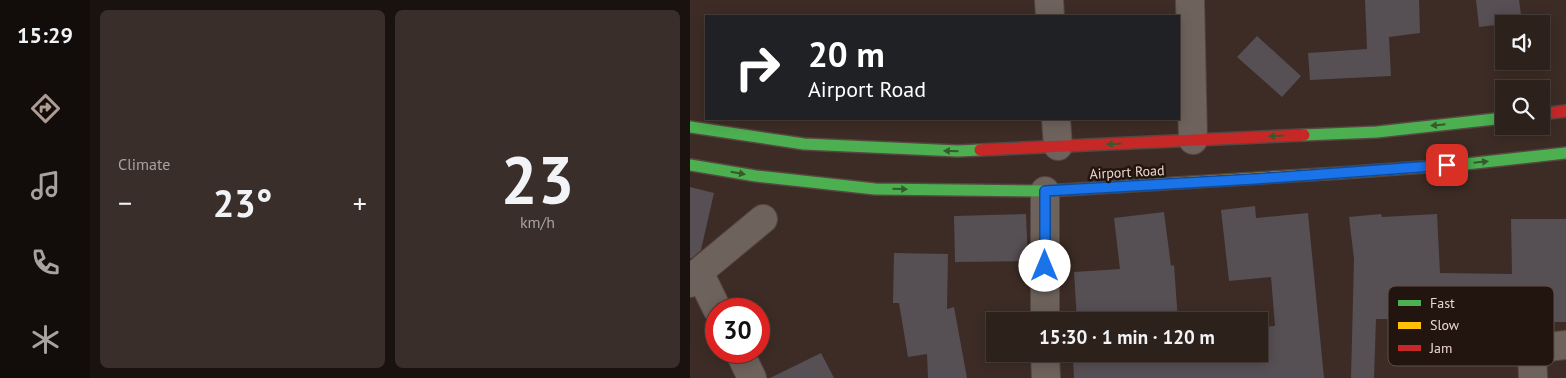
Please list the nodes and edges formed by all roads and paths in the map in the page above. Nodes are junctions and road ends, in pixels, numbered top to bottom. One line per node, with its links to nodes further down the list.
1 (1049, 0): 3 (street)
2 (1190, 0): 9 (street)
3 (1050, 15)
4 (1566, 111): 5 (main road)
5 (1550, 113)
6 (1495, 119): 9 (main road, Airport Road, one-way to 9)
7 (1056, 120): 10 (street)
8 (690, 127): 10 (main road, Airport Road, one-way to 8)
9 (1193, 140): 10 (main road, Airport Road, one-way to 10)
10 (1058, 146)
11 (1566, 153): 14 (main road, Airport Road, one-way to 11)
12 (1254, 163): 14 (main road)
13 (690, 165): 15 (main road, Airport Road, one-way to 15)
14 (1255, 179): 15 (main road, Airport Road)
15 (1045, 191): 19 (street)
16 (763, 219): 17 (street)
17 (694, 278): 18 (street)
18 (709, 298)
19 (1045, 312)
20 (1045, 362): 23 (street)
21 (745, 363): 22 (street)
22 (752, 378)
23 (1046, 378)

